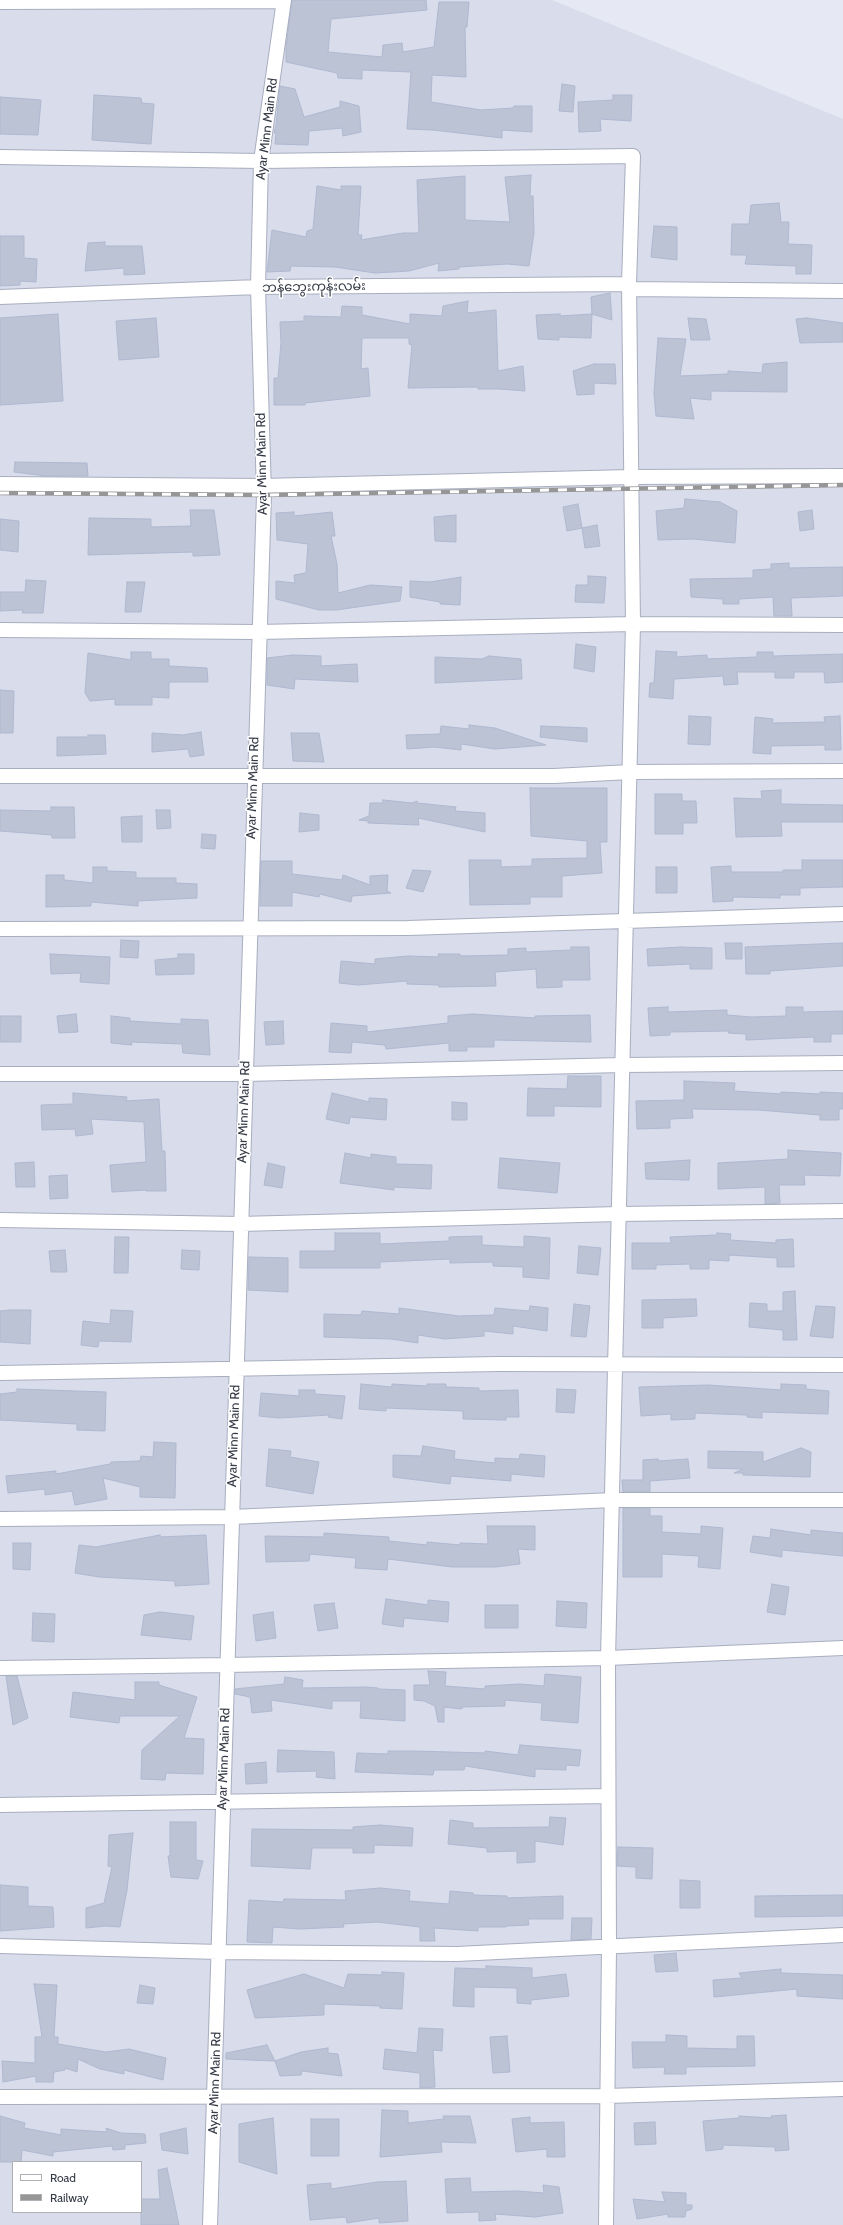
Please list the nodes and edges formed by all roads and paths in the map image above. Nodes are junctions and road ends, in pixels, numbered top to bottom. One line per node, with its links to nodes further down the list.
1 (284, 0): 2 (street); 4 (street, Ayar Minn Main Rd)
2 (0, 2)
3 (0, 157): 4 (street)
4 (260, 161): 5 (street); 6 (street, Ayar Minn Main Rd)
5 (629, 286): 6 (street, ဘန်ဘွေးကုန်းလမ်း); 7 (street, ဘန်ဘွေးကုန်းလမ်း); 10 (street)
6 (258, 287): 8 (street, ဘန်ဘွေးကုန်းလမ်း); 12 (street, Ayar Minn Main Rd)
7 (843, 290)
8 (0, 296)
9 (843, 476): 10 (street)
10 (631, 477): 12 (street); 13 (street)
11 (0, 484): 12 (street)
12 (262, 486): 16 (street, Ayar Minn Main Rd)
13 (632, 624): 14 (street); 16 (street); 18 (street)
14 (843, 625)
15 (0, 630): 16 (street)
16 (258, 632): 20 (street, Ayar Minn Main Rd)
17 (843, 771): 18 (street)
18 (630, 772): 20 (street); 22 (street)
19 (0, 776): 20 (street)
20 (254, 777): 23 (street, Ayar Minn Main Rd)
21 (843, 914): 22 (street)
22 (625, 921): 23 (street); 26 (street)
23 (249, 929): 24 (street); 28 (street, Ayar Minn Main Rd)
24 (0, 930)
25 (843, 1063): 26 (street)
26 (623, 1065): 28 (street); 30 (street)
27 (0, 1074): 28 (street)
28 (245, 1074): 32 (street, Ayar Minn Main Rd)
29 (843, 1211): 30 (street)
30 (619, 1214): 32 (street); 33 (street)
31 (0, 1220): 32 (street)
32 (240, 1224): 35 (street, Ayar Minn Main Rd)
33 (616, 1365): 34 (street); 35 (street); 37 (street)
34 (843, 1365)
35 (236, 1370): 36 (street); 39 (street, Ayar Minn Main Rd)
36 (0, 1373)
37 (613, 1500): 38 (street); 39 (street); 42 (street)
38 (843, 1500)
39 (232, 1517): 40 (street); 43 (street, Ayar Minn Main Rd)
40 (0, 1519)
41 (843, 1648): 42 (street)
42 (608, 1658): 43 (street); 45 (street)
43 (227, 1665): 44 (street); 46 (street, Ayar Minn Main Rd)
44 (0, 1668)
45 (608, 1796): 46 (street); 50 (street)
46 (223, 1802): 47 (street); 51 (street, Ayar Minn Main Rd)
47 (0, 1805)
48 (843, 1935): 50 (street)
49 (0, 1946): 51 (street)
50 (609, 1948): 51 (street); 53 (street)
51 (219, 1952): 55 (street, Ayar Minn Main Rd)
52 (843, 2089): 53 (street)
53 (606, 2096): 55 (street); 57 (street)
54 (0, 2097): 55 (street)
55 (214, 2097): 56 (street, Ayar Minn Main Rd)
56 (210, 2225)
57 (606, 2225)

